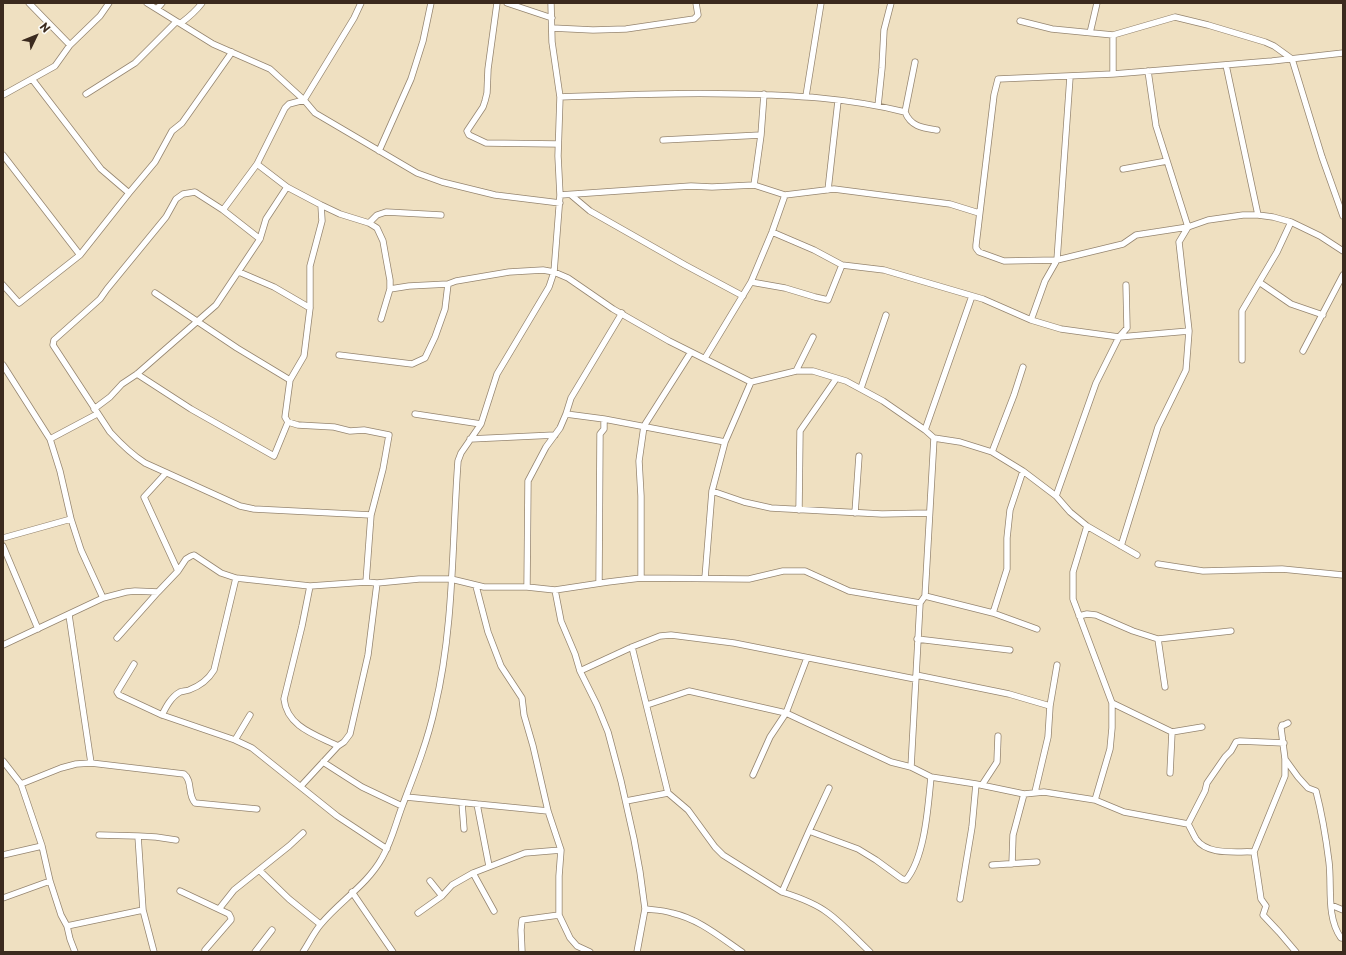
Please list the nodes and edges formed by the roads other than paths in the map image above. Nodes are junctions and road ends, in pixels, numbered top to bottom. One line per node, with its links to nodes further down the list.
1 (29, 3): 22 (street)
2 (109, 3): 22 (street)
3 (148, 3): 15 (street)
4 (162, 3): 15 (street)
5 (202, 3): 18 (street)
6 (361, 3): 37 (street)
7 (431, 3): 45 (street)
8 (497, 3): 44 (street)
9 (508, 3): 16 (street)
10 (551, 3): 16 (street)
11 (696, 3): 19 (street)
12 (821, 3): 35 (street)
13 (891, 3): 39 (street)
14 (1097, 3): 20 (street)
15 (157, 9): 18 (street)
16 (552, 18): 19 (street)
17 (1020, 21): 20 (street)
18 (176, 22): 23 (street); 32 (street)
19 (552, 28): 36 (street)
20 (1090, 33): 21 (street)
21 (1113, 35): 25 (street); 29 (street)
22 (70, 46): 31 (street)
23 (232, 52): 37 (street); 53 (street)
24 (1343, 53): 25 (street)
25 (1292, 59): 27 (street); 63 (street)
26 (915, 62): 40 (street)
27 (1226, 65): 28 (street); 62 (street)
28 (1148, 71): 29 (street); 47 (street)
29 (1113, 74): 30 (street)
30 (1070, 76): 60 (street); 71 (street)
31 (32, 80): 34 (street); 53 (street)
32 (86, 94)
33 (764, 94): 35 (street); 36 (street); 42 (street)
34 (3, 95)
35 (806, 96): 38 (street)
36 (560, 97): 44 (street)
37 (304, 100): 45 (street); 48 (street)
38 (838, 101): 39 (street); 52 (street)
39 (878, 106): 40 (street)
40 (904, 112): 41 (street)
41 (936, 130)
42 (761, 135): 43 (street); 50 (street)
43 (662, 140)
44 (558, 144): 54 (street)
45 (379, 151): 57 (street)
46 (3, 155): 70 (street)
47 (1167, 161): 49 (street); 66 (street)
48 (257, 164): 51 (street); 59 (street)
49 (1123, 169)
50 (754, 185): 55 (street); 56 (street)
51 (287, 187): 58 (street); 68 (street)
52 (828, 190): 56 (street); 60 (street)
53 (129, 193): 70 (street)
54 (560, 195): 55 (street); 57 (street)
55 (571, 195): 83 (street)
56 (785, 195): 67 (street)
57 (560, 202): 74 (street)
58 (321, 205): 65 (street); 85 (street)
59 (223, 210): 68 (street); 108 (street)
60 (979, 212): 71 (street)
61 (441, 215): 65 (street)
62 (1258, 215): 64 (street); 66 (street)
63 (1343, 216)
64 (1291, 222): 69 (street); 77 (street)
65 (370, 223): 81 (street)
66 (1188, 227): 71 (street); 92 (street)
67 (772, 232): 72 (street); 76 (street)
68 (260, 239): 73 (street)
69 (1343, 251)
70 (80, 255): 79 (street)
71 (1057, 260): 90 (street)
72 (842, 265): 76 (street); 84 (street)
73 (239, 272): 85 (street); 91 (street)
74 (554, 272): 78 (street); 86 (street); 113 (street)
75 (1343, 275): 88 (street)
76 (751, 282): 83 (street)
77 (1259, 282): 88 (street); 99 (street)
78 (448, 284): 81 (street); 97 (street)
79 (3, 285)
80 (1126, 285): 94 (street)
81 (390, 289): 89 (street)
82 (155, 293): 91 (street)
83 (743, 296): 98 (street)
84 (972, 296): 90 (street); 115 (street)
85 (310, 308): 105 (street)
86 (622, 313): 96 (street); 110 (street)
87 (886, 315): 107 (street)
88 (1323, 315): 95 (street)
89 (381, 319)
90 (1031, 320): 94 (street)
91 (198, 322): 103 (street); 105 (street)
92 (1189, 331): 94 (street); 135 (street)
93 (813, 337): 102 (street)
94 (1119, 338): 126 (street)
95 (1303, 351)
96 (691, 352): 98 (street); 114 (street)
97 (339, 355)
98 (705, 358): 106 (street)
99 (1242, 360)
100 (3, 365): 118 (street)
101 (1023, 367): 121 (street)
102 (796, 371): 104 (street); 106 (street)
103 (137, 374): 108 (street); 112 (street)
104 (836, 379): 107 (street); 127 (street)
105 (290, 380): 112 (street)
106 (751, 382): 120 (street)
107 (861, 388): 115 (street)
108 (96, 412): 118 (street); 124 (street)
109 (415, 414): 113 (street)
110 (566, 414): 111 (street); 116 (street)
111 (604, 419): 114 (street); 146 (street)
112 (288, 422): 130 (street)
113 (481, 424): 119 (street)
114 (644, 426): 120 (street); 141 (street)
115 (925, 430): 117 (street)
116 (555, 435): 119 (street); 149 (street)
117 (934, 438): 121 (street); 129 (street)
118 (50, 439): 131 (street)
119 (470, 439): 143 (street)
120 (725, 442): 125 (street)
121 (992, 452): 123 (street)
122 (859, 456): 128 (street)
123 (1023, 470): 126 (street); 155 (street)
124 (166, 473): 130 (street); 138 (street)
125 (712, 491): 127 (street); 142 (street)
126 (1056, 496): 132 (street)
127 (799, 510): 128 (street)
128 (855, 513): 129 (street)
129 (929, 513): 152 (street)
130 (371, 515): 144 (street)
131 (71, 519): 133 (street); 153 (street)
132 (1087, 526): 135 (street); 157 (street)
133 (3, 538)
134 (3, 546): 158 (street)
135 (1121, 546): 136 (street)
136 (1137, 555)
137 (1158, 564): 139 (street)
138 (178, 571): 140 (street); 151 (street)
139 (1343, 575)
140 (236, 578): 147 (street); 178 (street)
141 (641, 578): 142 (street); 146 (street)
142 (705, 578): 154 (street)
143 (451, 579): 145 (street); 148 (street); 201 (street)
144 (366, 582): 145 (street); 147 (street)
145 (377, 583): 185 (street)
146 (599, 583): 150 (street)
147 (310, 586): 185 (street)
148 (476, 586): 149 (street); 208 (street)
149 (528, 587): 150 (street)
150 (555, 590): 170 (street)
151 (158, 592): 153 (street); 161 (street)
152 (925, 596): 154 (street); 155 (street)
153 (103, 598): 156 (street)
154 (920, 603): 162 (street)
155 (993, 613): 159 (street)
156 (69, 615): 158 (street); 189 (street)
157 (1079, 616): 163 (street); 173 (street)
158 (38, 629): 164 (street)
159 (1036, 629)
160 (1231, 631): 163 (street)
161 (118, 638)
162 (917, 639): 166 (street); 171 (street)
163 (1158, 639): 172 (street)
164 (3, 645)
165 (632, 647): 167 (street); 170 (street); 174 (street)
166 (1010, 650)
167 (807, 658): 171 (street); 176 (street)
168 (134, 664): 178 (street)
169 (1057, 665): 175 (street)
170 (580, 671): 202 (street)
171 (916, 677): 175 (street); 190 (street)
172 (1165, 687)
173 (1112, 703): 181 (street); 203 (street)
174 (646, 705): 176 (street); 199 (street)
175 (1050, 706): 198 (street)
176 (786, 713): 190 (street); 192 (street)
177 (250, 715): 183 (street)
178 (162, 716): 183 (street)
179 (1288, 723): 184 (street)
180 (1202, 727): 181 (street)
181 (1172, 732): 191 (street)
182 (998, 736): 195 (street)
183 (235, 740): 196 (street)
184 (1284, 743): 186 (street); 209 (street)
185 (338, 746): 188 (street)
186 (1285, 759): 219 (street); 235 (street)
187 (3, 761): 194 (street)
188 (323, 762): 196 (street); 206 (street)
189 (91, 763): 194 (street); 207 (street)
190 (911, 767): 193 (street)
191 (1170, 773)
192 (753, 775)
193 (931, 777): 195 (street); 211 (street)
194 (20, 784): 216 (street)
195 (979, 784): 200 (street); 234 (street)
196 (301, 786): 217 (street)
197 (829, 788): 211 (street)
198 (1035, 792): 200 (street); 203 (street)
199 (668, 793): 202 (street); 231 (street)
200 (1024, 794): 222 (street)
201 (406, 797): 204 (street); 206 (street)
202 (626, 800): 237 (street)
203 (1095, 800): 209 (street)
204 (462, 803): 205 (street); 210 (street)
205 (477, 804): 208 (street); 224 (street)
206 (402, 806): 217 (street)
207 (257, 809)
208 (548, 811): 218 (street)
209 (1188, 824): 219 (street)
210 (464, 829)
211 (809, 831): 231 (street)
212 (302, 833): 225 (street)
213 (99, 835): 214 (street)
214 (138, 836): 215 (street); 238 (street)
215 (176, 840)
216 (42, 846): 220 (street); 227 (street)
217 (387, 850): 230 (street)
218 (561, 850): 224 (street); 242 (street)
219 (1254, 852): 258 (street)
220 (3, 855)
221 (1037, 862): 222 (street)
222 (1012, 864): 223 (street)
223 (992, 865)
224 (489, 866): 226 (street)
225 (259, 870): 236 (street); 243 (street)
226 (473, 873): 232 (street); 240 (street)
227 (50, 881): 233 (street); 244 (street)
228 (430, 881): 232 (street)
229 (180, 891): 236 (street)
230 (352, 892): 243 (street); 252 (street)
231 (782, 892): 257 (street)
232 (442, 896): 241 (street)
233 (3, 898)
234 (960, 899)
235 (1331, 905): 239 (street); 246 (street)
236 (218, 909): 247 (street)
237 (644, 909): 255 (street); 256 (street)
238 (144, 910): 244 (street); 249 (street)
239 (1343, 910)
240 (494, 911)
241 (418, 913)
242 (559, 916): 253 (street); 254 (street)
243 (320, 924): 251 (street)
244 (67, 926): 248 (street)
245 (272, 930): 250 (street)
246 (1343, 938)
247 (205, 950)
248 (75, 952)
249 (154, 952)
250 (255, 952)
251 (303, 952)
252 (393, 952)
253 (522, 952)
254 (590, 952)
255 (637, 952)
256 (742, 952)
257 (870, 952)
258 (1296, 952)

